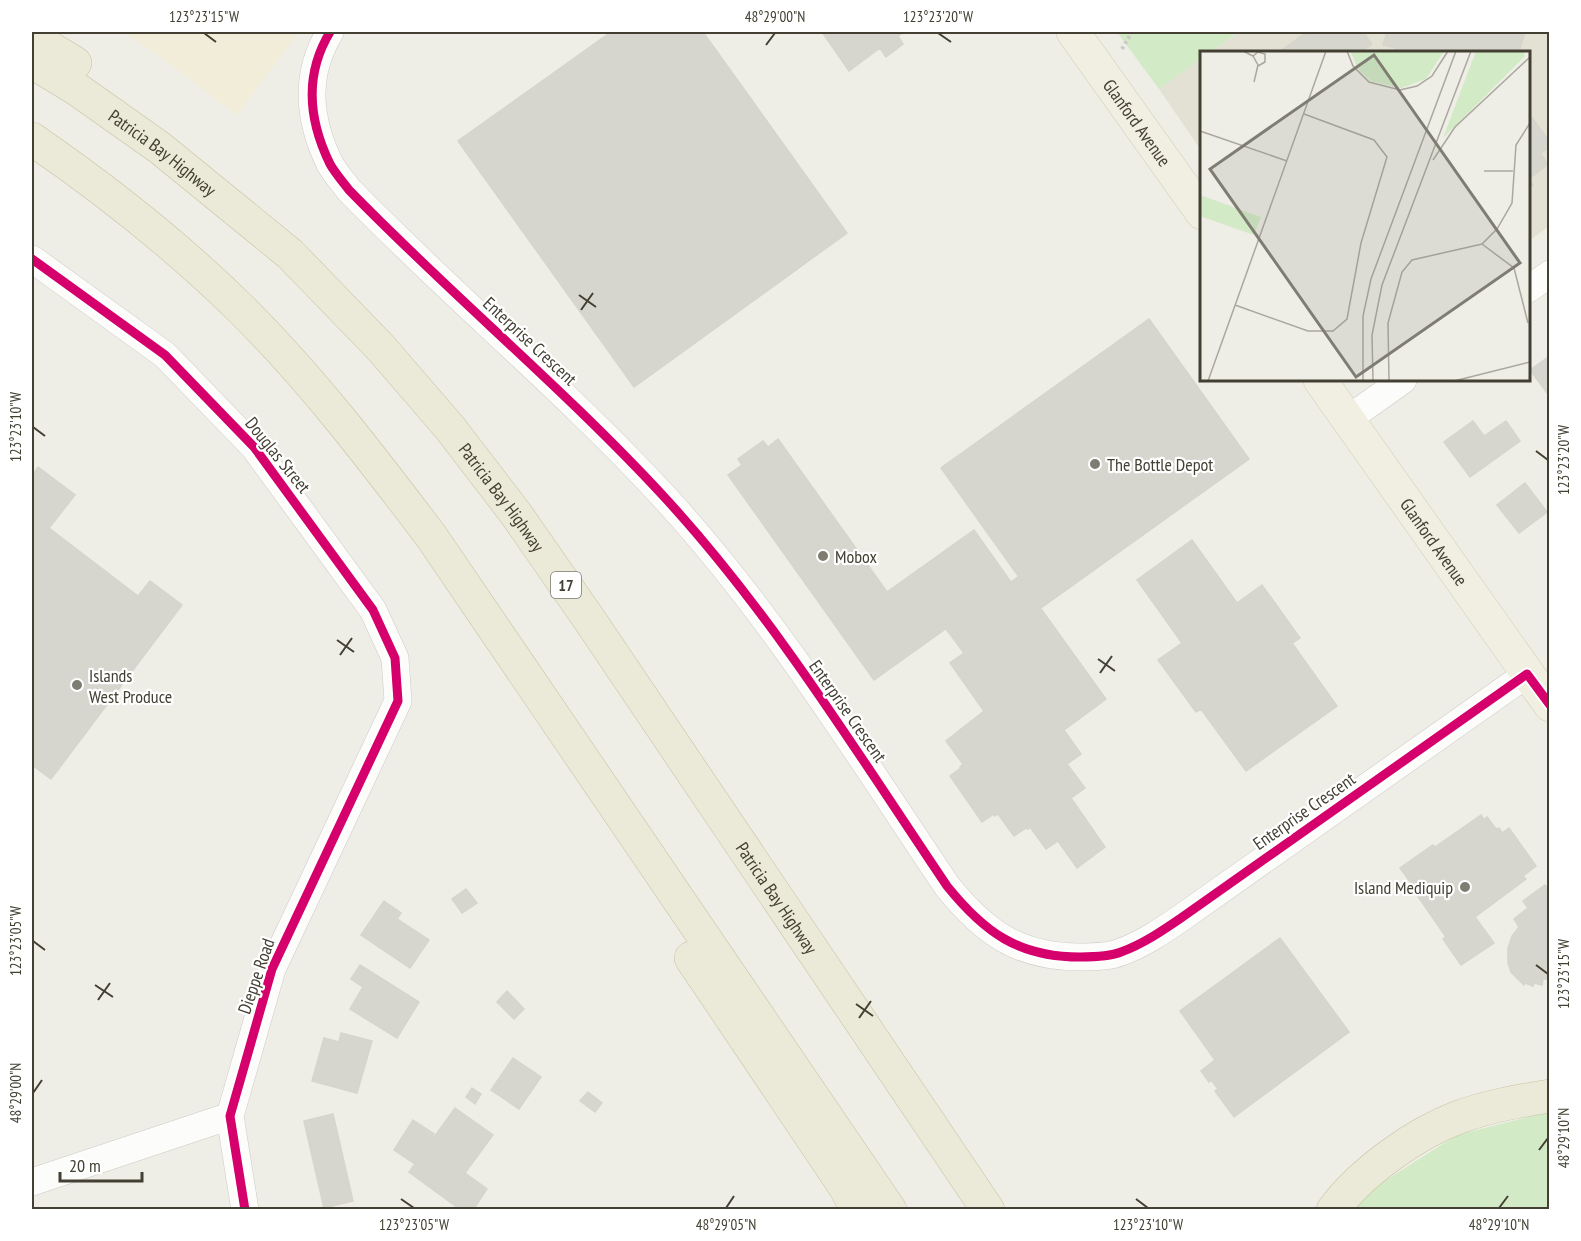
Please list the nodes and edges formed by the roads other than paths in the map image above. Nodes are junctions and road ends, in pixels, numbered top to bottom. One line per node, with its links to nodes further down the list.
1 (330, 32): 15 (street, Enterprise Crescent)
2 (1073, 32): 6 (main road, Glanford Avenue)
3 (32, 37): 7 (highway)
4 (32, 62): 7 (highway, Patricia Bay Highway / 17)
5 (32, 139): 14 (highway)
6 (1200, 210)
7 (290, 254): 24 (highway, Patricia Bay Highway / 17)
8 (32, 259): 17 (street, Douglas Street)
9 (1550, 274): 10 (street)
10 (1530, 288)
11 (1321, 381): 13 (main road, Glanford Avenue)
12 (1402, 381): 13 (street)
13 (1348, 419): 15 (main road, Glanford Avenue)
14 (430, 536): 22 (highway); 23 (highway)
15 (1527, 674): 16 (main road, Glanford Avenue)
16 (1550, 705)
17 (382, 735): 19 (street, Dieppe Road)
18 (1550, 1096): 25 (highway)
19 (230, 1116): 20 (street); 21 (street, Dieppe Road)
20 (32, 1182)
21 (245, 1209)
22 (856, 1209)
23 (890, 1209)
24 (988, 1209)
25 (1333, 1209)

